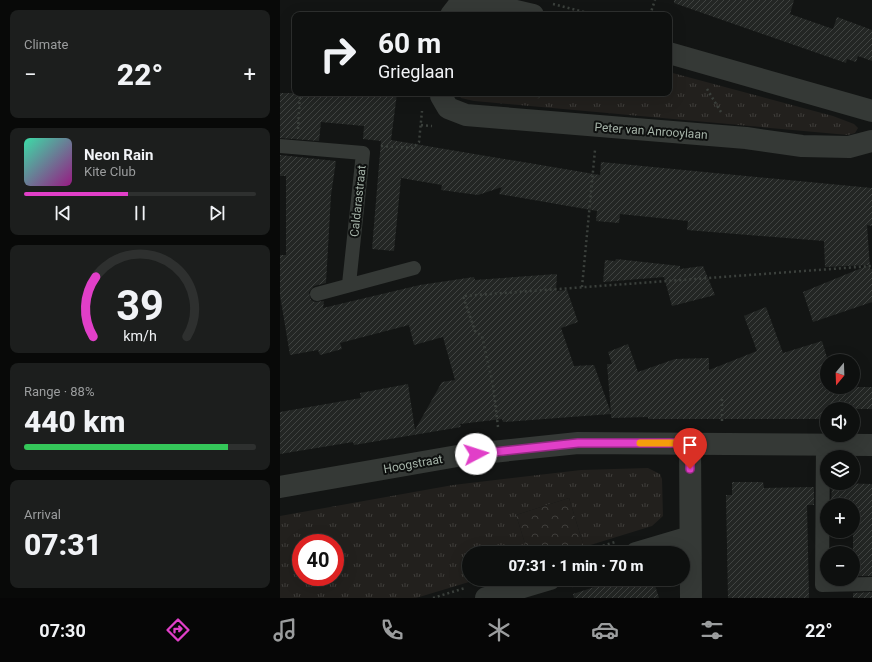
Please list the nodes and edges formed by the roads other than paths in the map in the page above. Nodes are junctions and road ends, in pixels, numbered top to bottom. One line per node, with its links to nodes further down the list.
1 (522, 9): 2 (street)
2 (453, 12)
3 (672, 54): 5 (street)
4 (441, 96): 6 (street, Peter van Anrooylaan)
5 (872, 111)
6 (872, 141)
7 (280, 146): 9 (lane, Caldarastraat)
8 (414, 268): 9 (lane)
9 (349, 284): 10 (lane)
10 (317, 294)
11 (690, 443): 12 (street, Hoogstraat); 14 (street, Hoogstraat); 15 (street)
12 (823, 444): 13 (street, Hoogstraat); 17 (lane)
13 (872, 445)
14 (280, 487)
15 (690, 537): 16 (street); 20 (street)
16 (660, 546)
17 (872, 584)
18 (526, 586): 19 (street)
19 (486, 598)
20 (691, 598)

